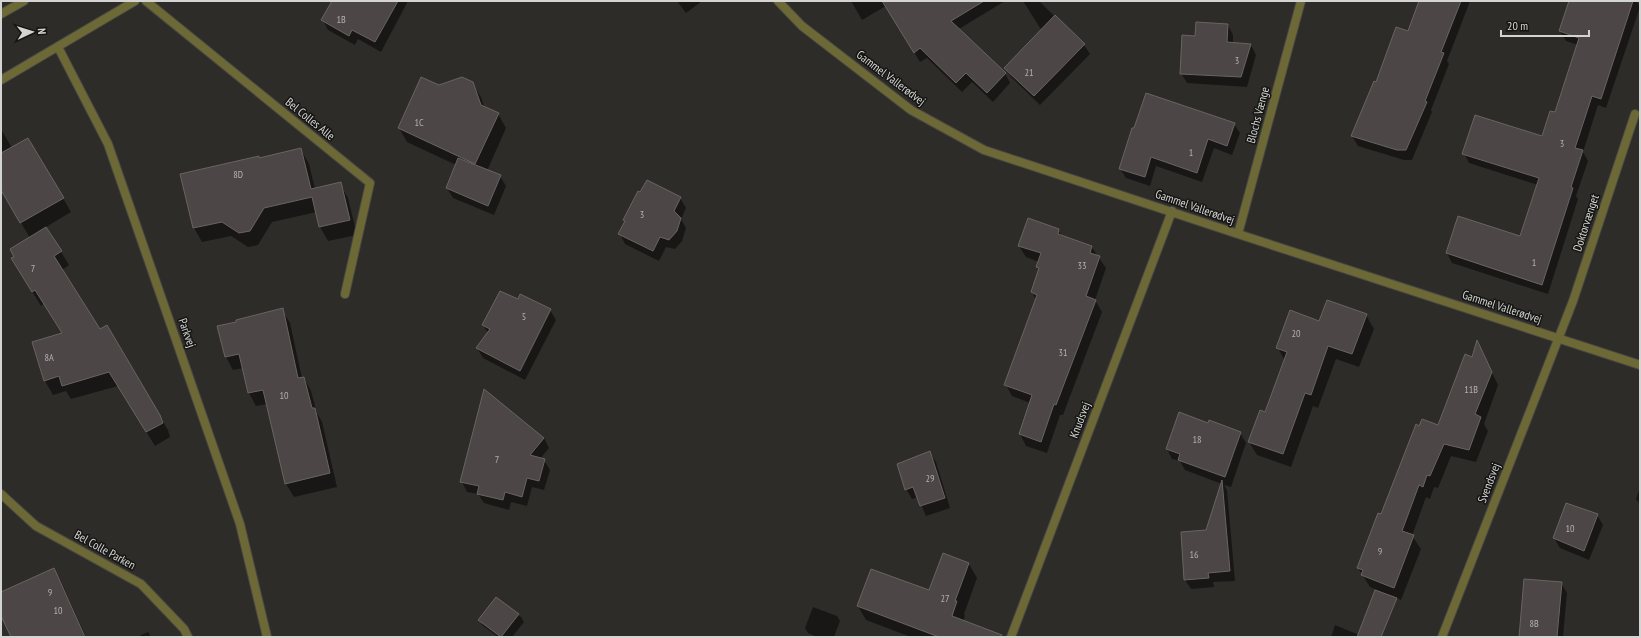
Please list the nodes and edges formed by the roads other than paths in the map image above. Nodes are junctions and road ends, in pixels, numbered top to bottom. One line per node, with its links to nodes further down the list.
1 (24, 1): 6 (street)
2 (135, 1): 7 (street)
3 (146, 1): 12 (street, Bel Colles Alle)
4 (778, 1): 10 (street, Gammel Vallerødvej)
5 (1301, 1): 11 (street, Blochs Vænge)
6 (1, 14)
7 (58, 47): 8 (street); 17 (street, Parkvej)
8 (1, 80)
9 (1635, 114): 13 (street, Doktorvænget)
10 (1172, 211): 11 (street, Gammel Vallerødvej); 18 (street, Knudsvej)
11 (1238, 234): 13 (street, Gammel Vallerødvej)
12 (345, 294)
13 (1558, 338): 14 (street, Gammel Vallerødvej); 19 (street, Svendsvej)
14 (1640, 365)
15 (1, 494): 16 (street, Bel Colle Parken)
16 (188, 637)
17 (267, 637)
18 (1011, 637)
19 (1442, 637)

